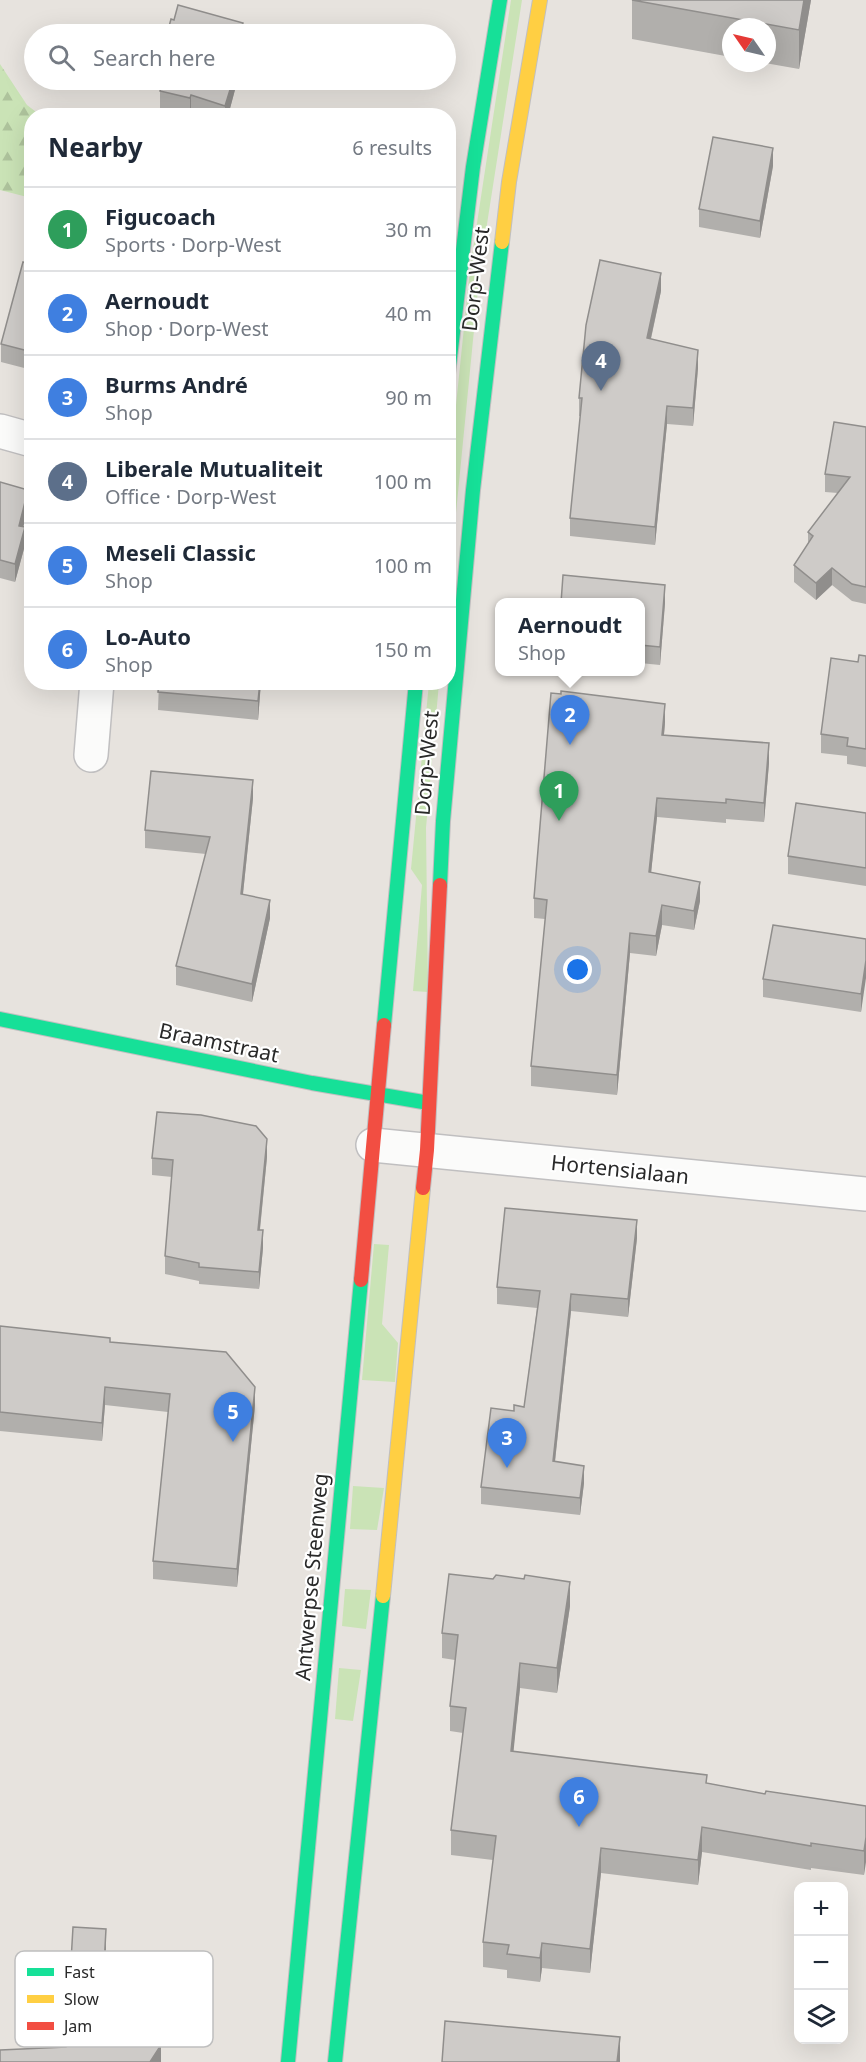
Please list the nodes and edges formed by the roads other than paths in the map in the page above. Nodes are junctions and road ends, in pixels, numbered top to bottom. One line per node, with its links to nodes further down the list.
1 (500, 0): 3 (main road, Dorp-West)
2 (540, 0): 6 (main road, Dorp-West)
3 (456, 308)
4 (0, 432): 5 (street)
5 (24, 438)
6 (456, 678)
7 (96, 690): 10 (street)
8 (415, 690): 12 (main road, Dorp-West)
9 (455, 690): 13 (main road, Dorp-West)
10 (91, 755)
11 (0, 1018): 12 (main road, Braamstraat)
12 (378, 1096): 13 (main road, Braamstraat); 14 (main road, Antwerpse Steenweg)
13 (429, 1103): 15 (main road)
14 (373, 1145): 15 (street, Hortensialaan); 17 (main road, Antwerpse Steenweg)
15 (427, 1150): 16 (street, Hortensialaan); 18 (main road)
16 (866, 1194)
17 (288, 2062)
18 (335, 2062)

